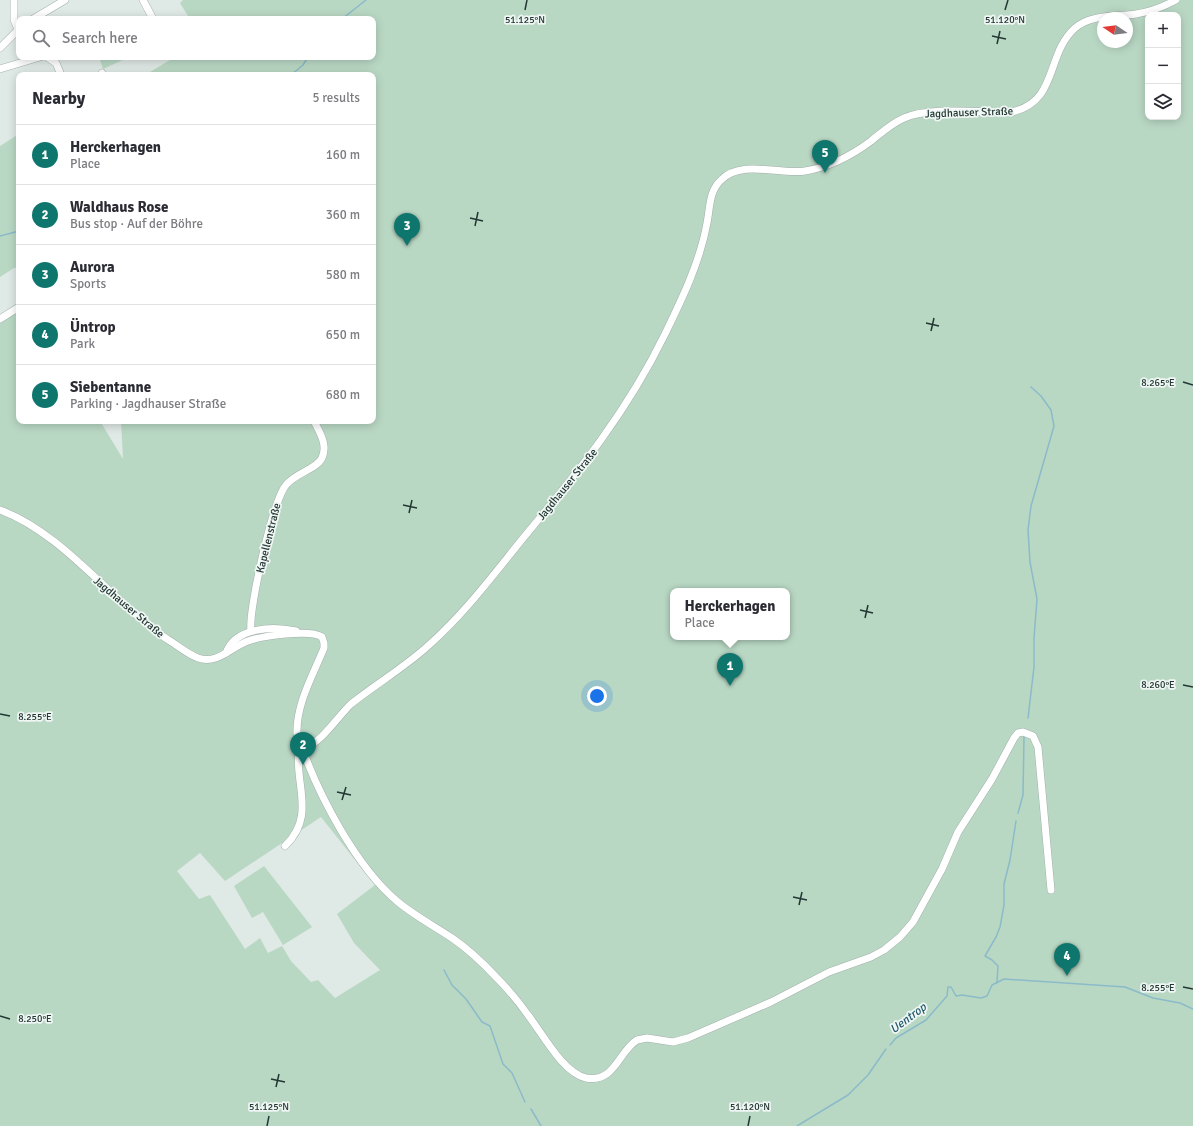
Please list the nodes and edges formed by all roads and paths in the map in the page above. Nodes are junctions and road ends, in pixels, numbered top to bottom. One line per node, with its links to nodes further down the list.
1 (14, 0): 7 (street)
2 (65, 0): 5 (street)
3 (143, 0): 6 (street)
4 (1176, 0): 21 (street, Jagdhauser Straße)
5 (38, 16)
6 (152, 16)
7 (16, 24)
8 (16, 32): 9 (street)
9 (0, 48)
10 (30, 60): 12 (street)
11 (52, 60): 13 (street)
12 (0, 69)
13 (60, 72)
14 (16, 309): 15 (street)
15 (0, 319)
16 (315, 424): 18 (street, Kapellenstraße)
17 (0, 510): 20 (street, Jagdhauser Straße)
18 (251, 630): 19 (street); 20 (street)
19 (302, 633): 20 (street, Jagdhauser Straße); 21 (street, Jagdhauser Straße)
20 (226, 653)
21 (301, 743): 22 (street); 23 (street)
22 (285, 846)
23 (1051, 890)

